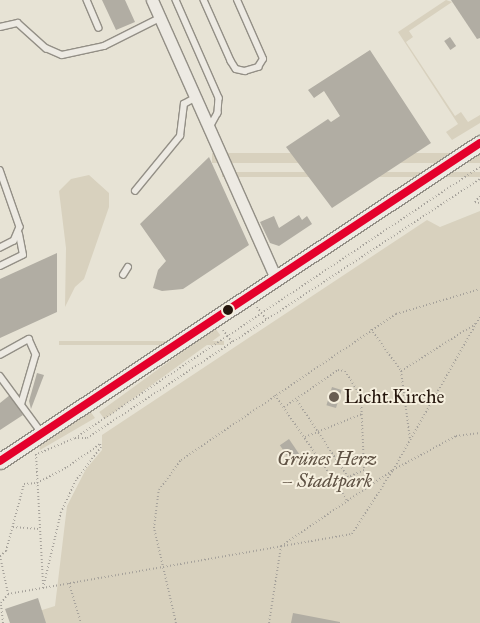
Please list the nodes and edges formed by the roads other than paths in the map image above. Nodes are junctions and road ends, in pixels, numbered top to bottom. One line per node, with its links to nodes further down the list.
1 (87, 0): 8 (lane)
2 (152, 0): 6 (street)
3 (176, 0): 10 (lane)
4 (204, 0): 5 (lane)
5 (237, 0)
6 (160, 18): 7 (lane); 9 (street)
7 (0, 27)
8 (99, 28)
9 (195, 98): 10 (street); 13 (lane)
10 (209, 129): 19 (street)
11 (480, 143): 19 (main road)
12 (0, 170): 14 (lane)
13 (135, 191)
14 (19, 234): 15 (lane); 16 (lane)
15 (0, 248)
16 (0, 266)
17 (128, 267): 18 (lane)
18 (123, 275)
19 (276, 278): 23 (main road)
20 (0, 355): 22 (lane)
21 (0, 376): 22 (lane)
22 (22, 403): 23 (lane)
23 (36, 443): 24 (main road)
24 (0, 462)

